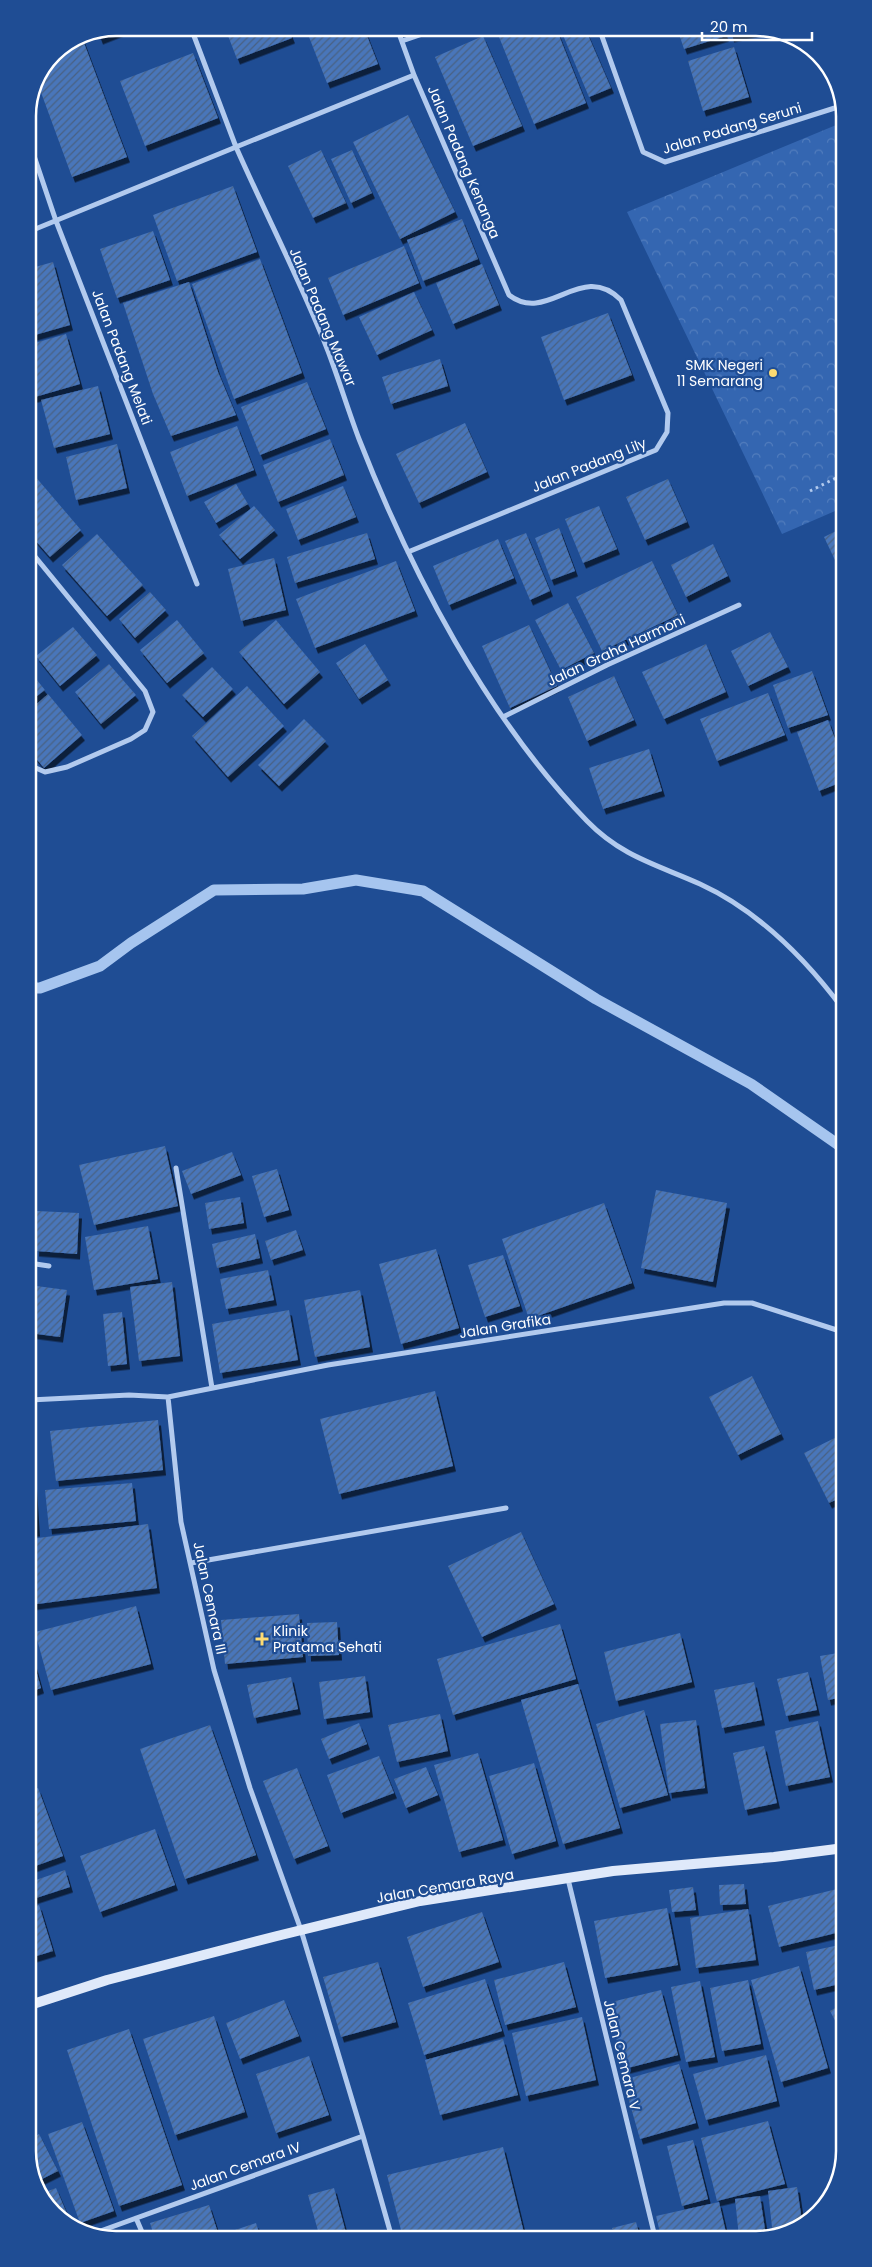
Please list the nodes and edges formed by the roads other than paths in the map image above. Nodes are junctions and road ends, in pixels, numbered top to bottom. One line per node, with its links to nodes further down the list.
1 (194, 36): 8 (street, Jalan Padang Mawar)
2 (400, 36): 5 (street)
3 (417, 36): 5 (street)
4 (602, 36): 7 (street, Jalan Padang Seruni)
5 (402, 41): 6 (street)
6 (414, 75): 8 (street, Jalan Padang Kenanga); 12 (street, Jalan Padang Kenanga)
7 (835, 108)
8 (236, 147): 10 (street); 13 (street, Jalan Padang Mawar)
9 (36, 162): 10 (street, Jalan Padang Melati)
10 (56, 221): 11 (street); 15 (street, Jalan Padang Melati)
11 (36, 229)
12 (621, 300): 13 (street, Jalan Padang Lily)
13 (408, 552): 17 (street)
14 (36, 558): 18 (street)
15 (198, 584)
16 (739, 605): 17 (street, Jalan Graha Harmoni)
17 (503, 717): 19 (street)
18 (36, 768)
19 (836, 1001)
20 (176, 1168): 24 (street)
21 (36, 1264): 22 (street)
22 (49, 1266)
23 (836, 1330): 24 (street, Jalan Grafika)
24 (212, 1388): 25 (street, Jalan Grafika)
25 (168, 1397): 26 (street); 28 (street, Jalan Cemara III)
26 (36, 1400)
27 (506, 1508): 28 (street)
28 (190, 1563): 31 (street, Jalan Cemara III)
29 (836, 1849): 30 (main road, Jalan Cemara Raya)
30 (568, 1878): 31 (main road, Jalan Cemara Raya); 38 (street, Jalan Cemara V)
31 (301, 1930): 32 (main road, Jalan Cemara Raya); 33 (street)
32 (36, 2003)
33 (363, 2136): 34 (street, Jalan Cemara IV); 37 (street)
34 (136, 2218): 35 (street, Jalan Cemara IV); 36 (street)
35 (104, 2230)
36 (142, 2231)
37 (390, 2231)
38 (654, 2231)

